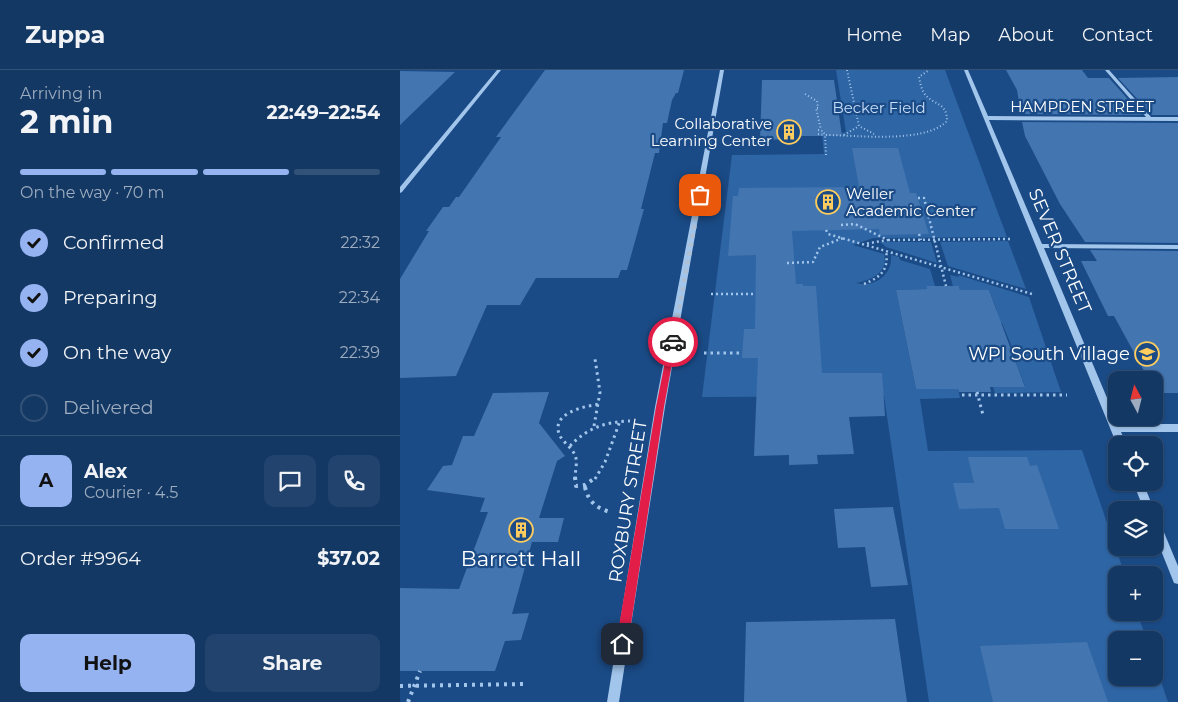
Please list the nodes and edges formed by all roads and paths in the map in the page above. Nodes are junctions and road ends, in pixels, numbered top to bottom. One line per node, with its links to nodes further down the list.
1 (499, 70): 19 (street)
2 (722, 70): 67 (street, ROXBURY STREET)
3 (847, 70): 13 (path)
4 (929, 70): 17 (path)
5 (966, 70): 10 (street, SEVER STREET)
6 (1107, 70): 11 (street)
7 (805, 94): 9 (path)
8 (813, 118): 9 (path)
9 (817, 118): 15 (path)
10 (986, 118): 11 (street, HAMPDEN STREET); 32 (street, SEVER STREET)
11 (1150, 119): 12 (street, HAMPDEN STREET)
12 (1178, 119)
13 (859, 126): 16 (path); 17 (path)
14 (818, 134): 15 (path)
15 (824, 135): 16 (path); 18 (path)
16 (843, 135): 17 (path)
17 (879, 136)
18 (826, 155)
19 (400, 191)
20 (918, 198): 22 (path)
21 (921, 210): 22 (path)
22 (928, 210): 30 (path)
23 (841, 224): 28 (path)
24 (826, 230): 26 (path)
25 (918, 234): 29 (path)
26 (843, 238): 31 (path); 35 (path)
27 (1011, 239): 30 (path)
28 (888, 240): 29 (path); 31 (path)
29 (921, 240): 30 (path)
30 (936, 240): 36 (path)
31 (864, 244): 34 (path)
32 (1039, 246): 33 (street); 53 (street, SEVER STREET)
33 (1178, 247)
34 (886, 251): 36 (path); 37 (path)
35 (787, 263)
36 (942, 267): 38 (path); 41 (path)
37 (864, 284)
38 (946, 286)
39 (711, 294): 40 (path)
40 (755, 294)
41 (1032, 294)
42 (742, 352): 43 (path)
43 (704, 353)
44 (595, 359): 48 (path)
45 (977, 394): 46 (path); 47 (path); 49 (path)
46 (962, 395)
47 (1067, 395)
48 (600, 404): 52 (path); 56 (path)
49 (983, 415)
50 (620, 421): 51 (path); 52 (path); 57 (path)
51 (630, 421)
52 (594, 426): 56 (path)
53 (1115, 428): 54 (street); 55 (street, SEVER STREET)
54 (1178, 428)
55 (1118, 436)
56 (570, 446): 57 (path)
57 (585, 487): 58 (path)
58 (610, 512)
59 (1163, 539): 60 (street)
60 (1174, 560): 61 (street)
61 (1178, 579)
62 (420, 671): 64 (path)
63 (526, 684): 64 (path)
64 (414, 685): 65 (path); 66 (path)
65 (400, 686)
66 (408, 702)
67 (613, 702)

